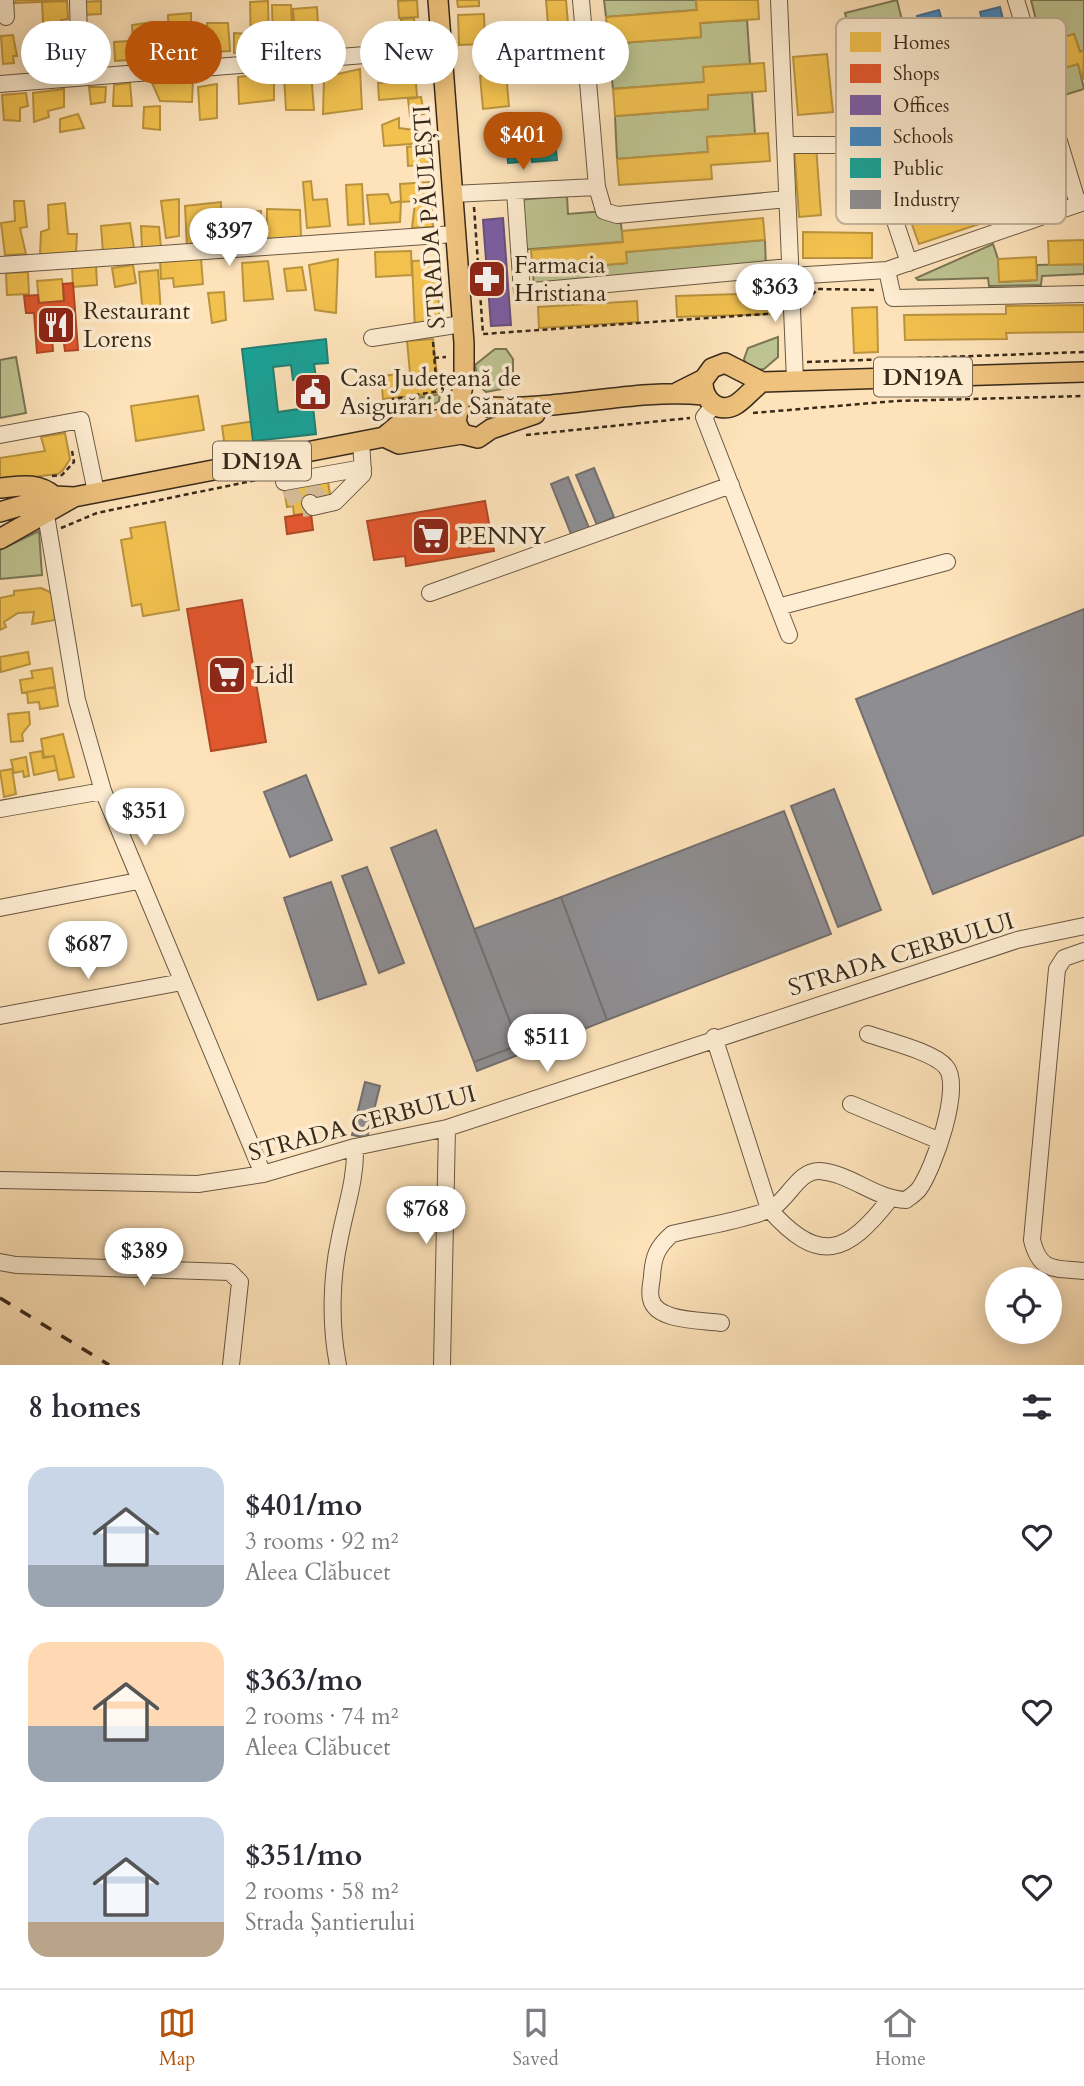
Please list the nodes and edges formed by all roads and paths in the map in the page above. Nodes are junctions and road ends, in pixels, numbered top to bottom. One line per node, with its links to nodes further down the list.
1 (5, 0): 7 (street)
2 (78, 0): 9 (street)
3 (438, 0): 10 (main road, STRADA PĂULEȘTI)
4 (581, 0): 19 (street)
5 (779, 0): 17 (street)
6 (1016, 0): 8 (street)
7 (6, 17)
8 (1022, 18)
9 (79, 21)
10 (439, 21)
11 (360, 56): 12 (street)
12 (111, 76)
13 (21, 83): 15 (street)
14 (444, 84): 21 (main road, STRADA PĂULEȘTI)
15 (0, 85)
16 (836, 144): 17 (street)
17 (785, 145): 23 (street)
18 (1066, 156): 24 (street)
19 (597, 187): 20 (street); 23 (street)
20 (515, 191): 21 (street); 31 (street)
21 (452, 194): 27 (main road, STRADA PĂULEȘTI)
22 (473, 199): 34 (path)
23 (787, 199): 31 (street)
24 (1081, 203)
25 (896, 224): 28 (street)
26 (1021, 224): 28 (street)
27 (455, 234): 29 (street); 35 (main road, STRADA PĂULEȘTI)
28 (909, 263): 30 (street)
29 (0, 265)
30 (887, 270): 31 (street); 32 (street)
31 (790, 272): 34 (street)
32 (891, 290): 33 (street); 34 (path)
33 (1084, 294)
34 (793, 312): 44 (street)
35 (462, 324): 36 (street); 38 (main road, STRADA PĂULEȘTI)
36 (432, 329): 37 (street); 41 (path)
37 (372, 338)
38 (464, 347): 50 (main road, STRADA PĂULEȘTI); 55 (main road, STRADA PĂULEȘTI)
39 (1084, 352): 42 (path)
40 (446, 357): 41 (path)
41 (434, 359): 47 (path)
42 (806, 362)
43 (1084, 372): 44 (main road, DN19A)
44 (795, 380): 45 (main road, DN19A)
45 (751, 383): 49 (main road, DN19A); 49 (main road, DN19A)
46 (445, 390): 47 (path)
47 (437, 391): 53 (path)
48 (1084, 396): 52 (path)
49 (707, 399): 51 (main road, DN19A); 58 (path); 65 (street)
50 (486, 405): 51 (main road, DN19A); 55 (main road); 56 (main road)
51 (558, 407): 56 (main road, DN19A)
52 (741, 414)
53 (395, 417)
54 (429, 420): 55 (main road, DN19A); 59 (main road, DN19A); 62 (street)
55 (459, 420): 56 (main road); 62 (main road, DN19A)
56 (491, 429)
57 (0, 435): 68 (street)
58 (515, 436)
59 (384, 437): 60 (main road, DN19A); 62 (main road, DN19A)
60 (361, 441): 63 (main road, DN19A); 64 (street)
61 (71, 449): 67 (path)
62 (406, 449)
63 (266, 460): 68 (main road, DN19A); 69 (street)
64 (363, 468): 69 (street); 69 (street)
65 (731, 485): 74 (street); 75 (street)
66 (0, 488): 67 (main road)
67 (59, 490): 68 (main road, DN19A); 70 (main road, DN19A); 71 (main road, DN19A)
68 (96, 492)
69 (307, 492): 71 (path)
70 (0, 512)
71 (52, 523): 72 (main road, DN19A); 77 (street)
72 (0, 539)
73 (947, 562): 75 (street)
74 (430, 593)
75 (779, 607): 76 (street)
76 (789, 635)
77 (103, 791): 78 (street); 79 (street)
78 (0, 809)
79 (138, 881): 80 (street); 83 (street)
80 (0, 908)
81 (1084, 926): 86 (street, STRADA CERBULUI)
82 (1084, 951): 96 (street)
83 (182, 982): 84 (street); 91 (street)
84 (0, 1016)
85 (868, 1034): 89 (street)
86 (715, 1037): 88 (street, STRADA CERBULUI); 94 (street)
87 (851, 1104): 89 (street)
88 (447, 1128): 90 (street, STRADA CERBULUI); 100 (street)
89 (940, 1141): 93 (street)
90 (355, 1147): 91 (street, STRADA CERBULUI); 99 (street)
91 (263, 1174): 92 (street, STRADA CERBULUI)
92 (0, 1180)
93 (890, 1199): 94 (street); 94 (street)
94 (769, 1209): 97 (street)
95 (0, 1262): 98 (street)
96 (1084, 1272)
97 (721, 1323)
98 (231, 1365)
99 (338, 1365)
100 (442, 1365)

